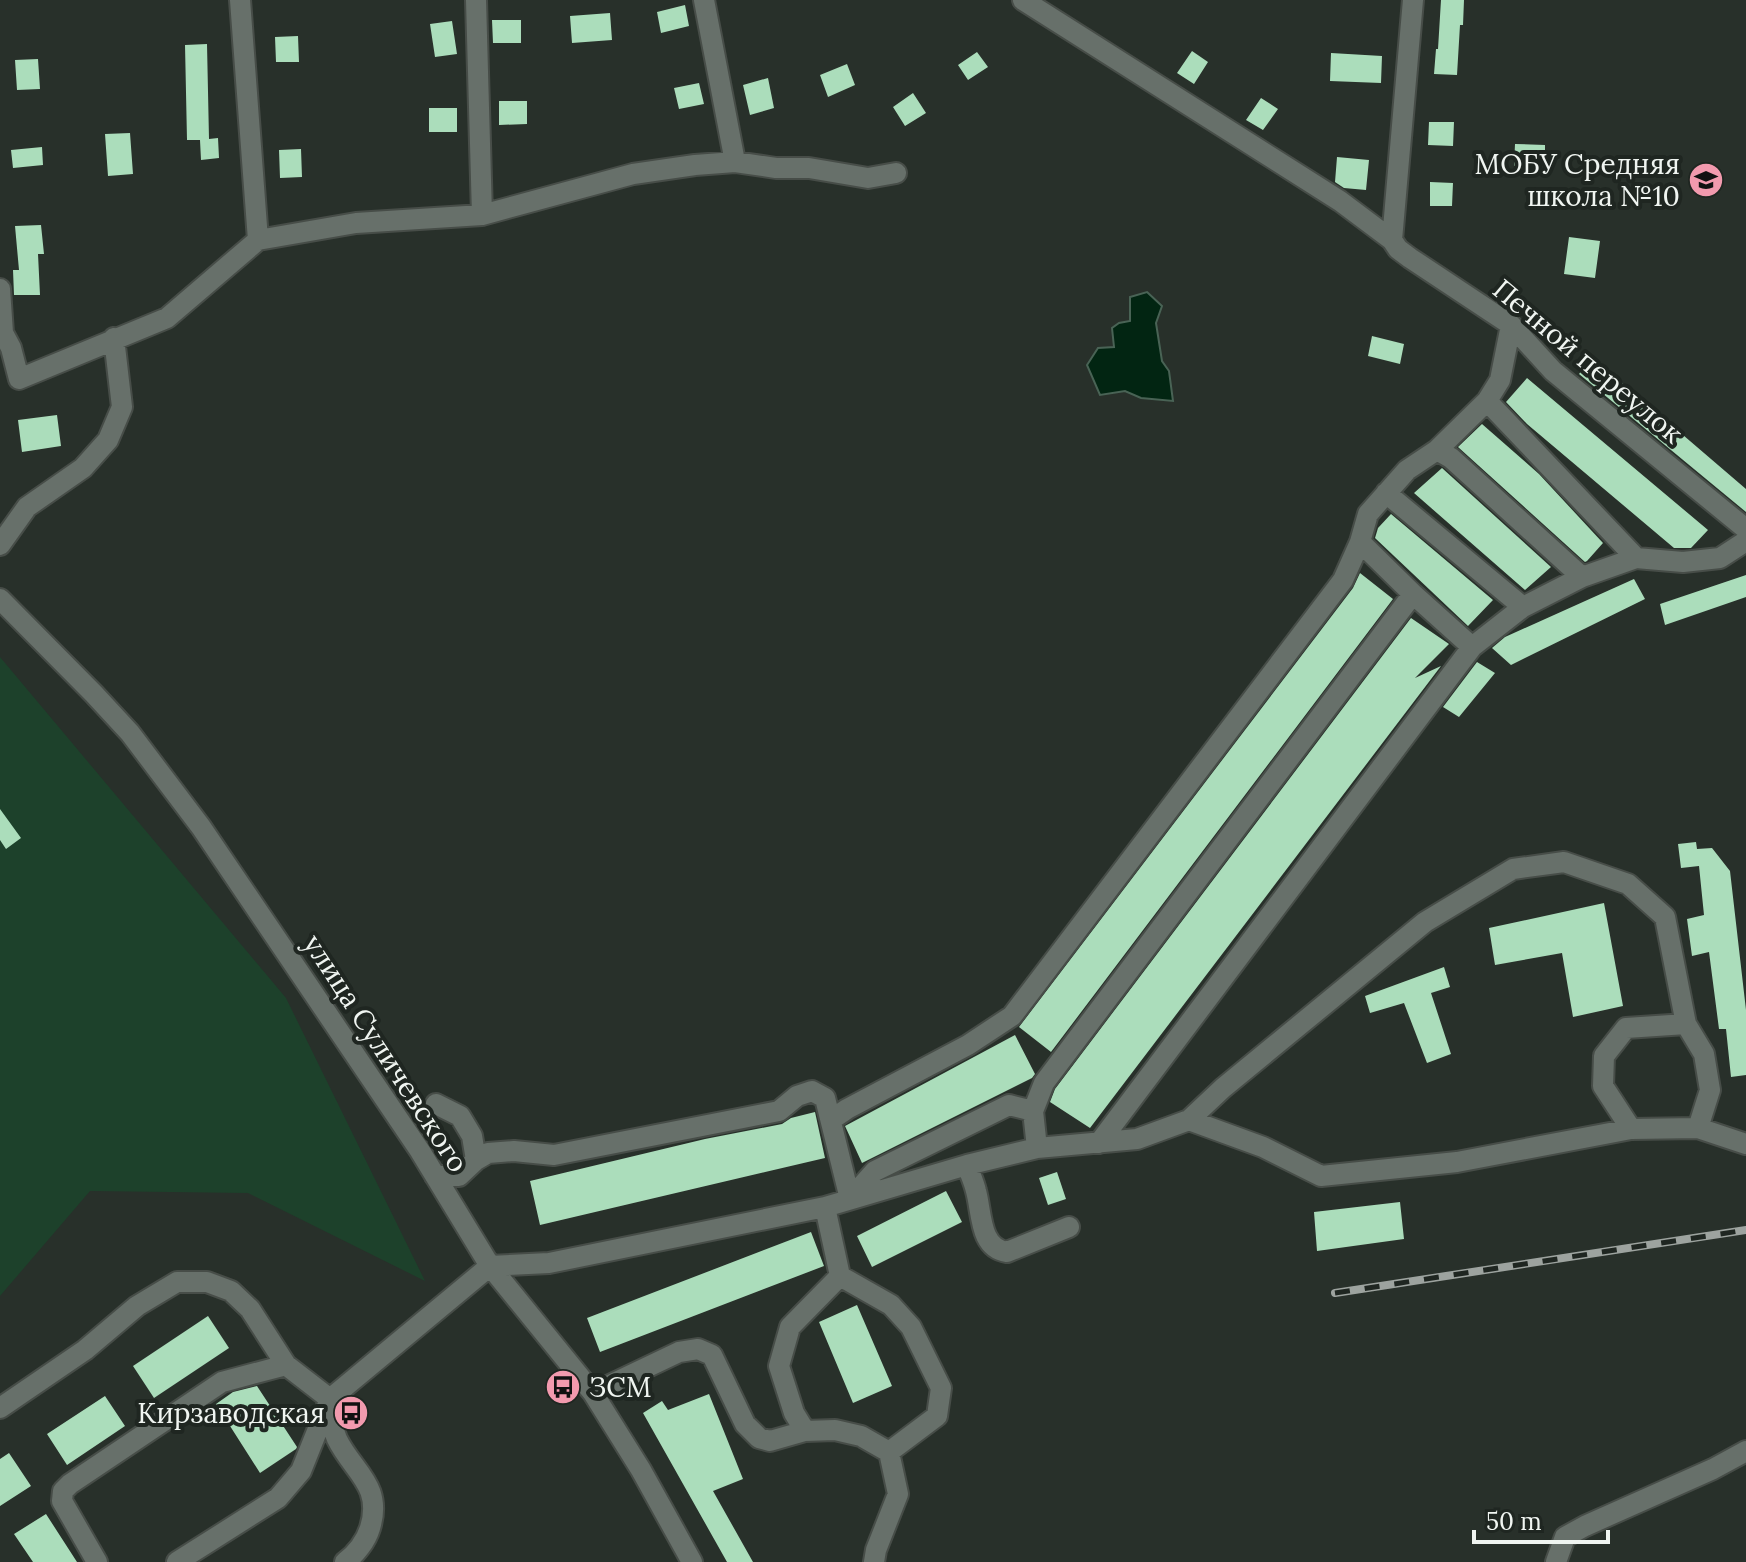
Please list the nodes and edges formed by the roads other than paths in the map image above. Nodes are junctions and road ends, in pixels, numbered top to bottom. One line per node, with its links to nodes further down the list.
1 (240, 0): 9 (street)
2 (476, 0): 8 (street)
3 (704, 0): 6 (street)
4 (1023, 0): 10 (street, Печной переулок)
5 (1413, 0): 10 (street)
6 (735, 162): 7 (street); 8 (street)
7 (896, 173)
8 (482, 215): 9 (street)
9 (258, 240): 13 (street)
10 (1392, 240): 12 (street, Печной переулок)
11 (0, 289): 13 (street)
12 (1511, 325): 14 (street); 17 (street, Печной переулок)
13 (114, 338): 20 (street)
14 (1487, 401): 15 (street); 21 (street)
15 (1437, 450): 16 (street); 22 (street)
16 (1386, 493): 19 (street); 25 (street)
17 (1746, 529)
18 (1746, 541): 21 (street)
19 (1360, 542): 23 (street); 30 (street)
20 (0, 545)
21 (1636, 558): 22 (street)
22 (1582, 577): 25 (street)
23 (1413, 594): 26 (street); 29 (street)
24 (0, 599): 39 (street, улица Суличевского)
25 (1523, 607): 26 (street)
26 (1472, 647): 34 (street)
27 (1686, 1024): 31 (street); 32 (street); 33 (street)
28 (436, 1104): 37 (street)
29 (1033, 1111): 36 (street); 40 (street)
30 (831, 1120): 37 (street); 40 (street)
31 (1189, 1120): 33 (street); 34 (street)
32 (1698, 1128): 33 (street); 35 (street)
33 (1631, 1129)
34 (1099, 1143): 36 (street)
35 (1746, 1144)
36 (1037, 1148): 38 (street)
37 (476, 1160): 39 (street)
38 (967, 1165): 40 (street); 42 (street)
39 (435, 1176): 43 (street, улица Суличевского)
40 (850, 1199): 41 (street)
41 (825, 1207): 43 (street); 44 (street)
42 (1069, 1227)
43 (490, 1266): 46 (street, улица Суличевского); 47 (street)
44 (840, 1276): 49 (street); 51 (street)
45 (286, 1365): 47 (street); 48 (street); 52 (street)
46 (593, 1393): 49 (street); 55 (street, улица Суличевского)
47 (330, 1399): 53 (street); 54 (street)
48 (0, 1408)
49 (805, 1431): 51 (street)
50 (1746, 1451): 57 (street)
51 (889, 1452): 56 (street)
52 (97, 1562)
53 (177, 1562)
54 (345, 1562)
55 (692, 1562)
56 (874, 1562)
57 (1556, 1562)

